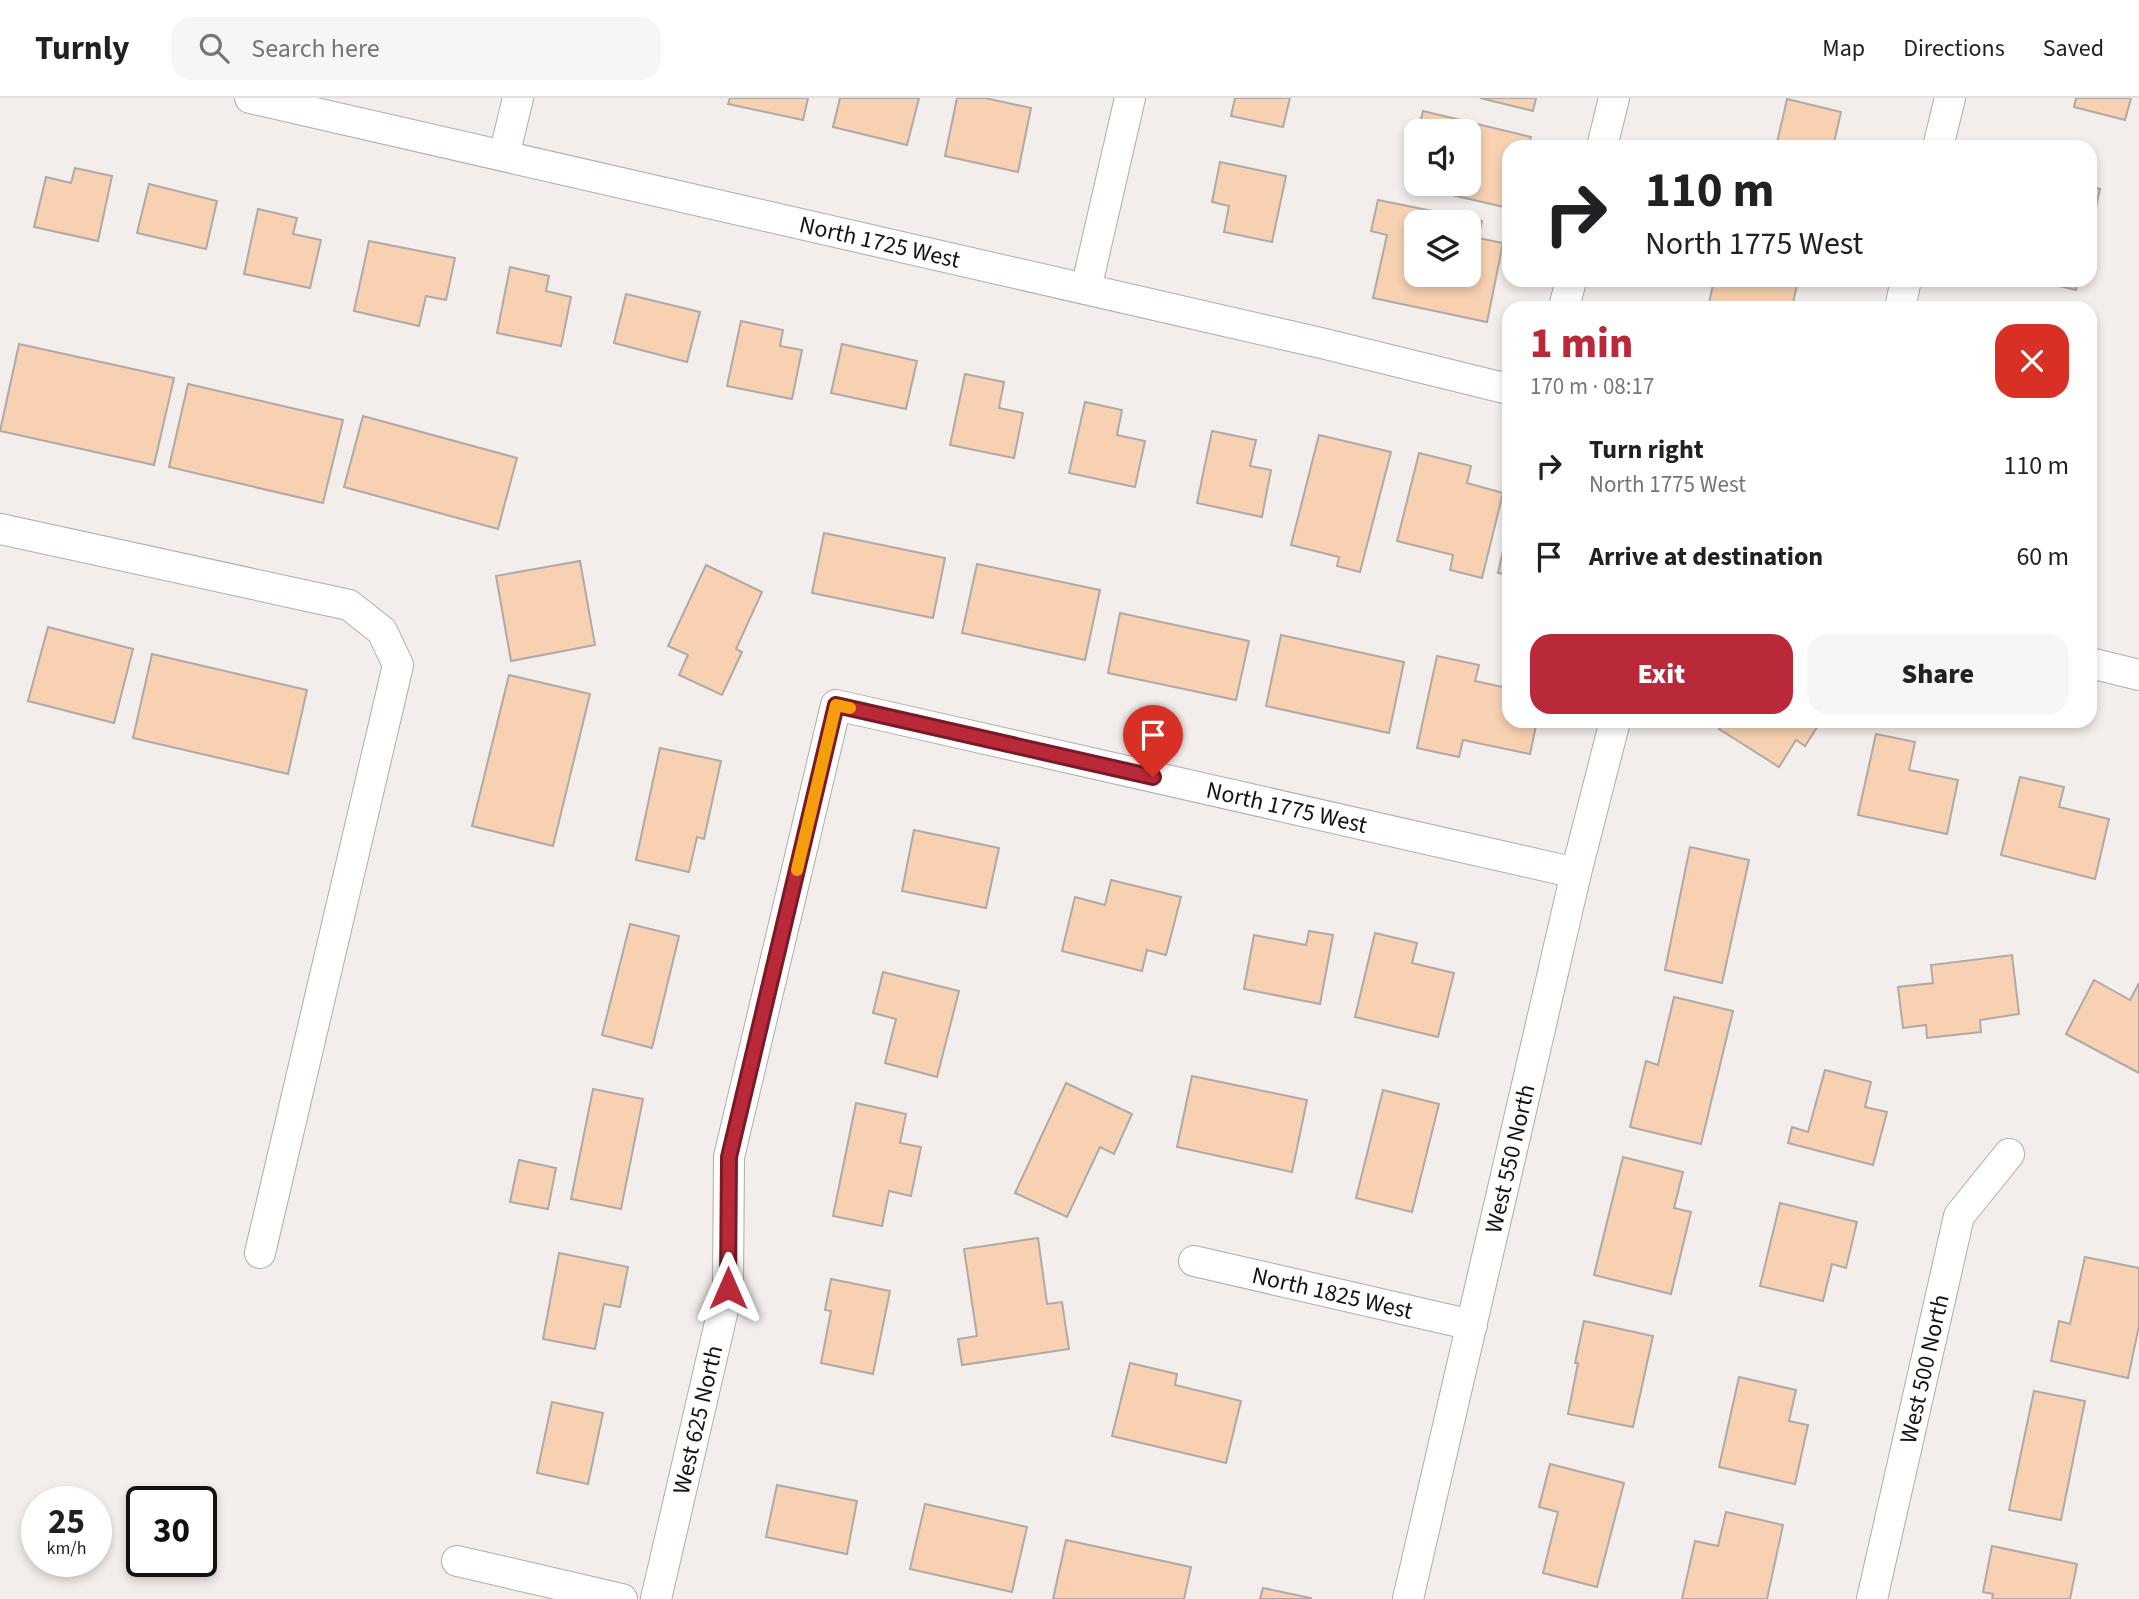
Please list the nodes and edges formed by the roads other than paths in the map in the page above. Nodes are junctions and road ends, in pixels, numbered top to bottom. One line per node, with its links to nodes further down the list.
1 (250, 98): 8 (street, North 1725 West)
2 (518, 98): 8 (street)
3 (1130, 98): 9 (street)
4 (1614, 98): 6 (street)
5 (1950, 98): 7 (street)
6 (1604, 140)
7 (1940, 140)
8 (504, 156): 9 (street, North 1725 West)
9 (1086, 289): 10 (street, North 1725 West)
10 (1502, 388)
11 (0, 528): 18 (street)
12 (2097, 665): 13 (street)
13 (2139, 675)
14 (836, 705): 16 (street, North 1775 West); 23 (street, West 625 North)
15 (1613, 728): 16 (street, West 550 North)
16 (1576, 873): 20 (street, West 550 North)
17 (2009, 1154): 25 (street, West 500 North)
18 (260, 1253)
19 (1194, 1261): 20 (street, North 1825 West)
20 (1472, 1325): 24 (street, West 550 North)
21 (457, 1561): 22 (street)
22 (622, 1599)
23 (656, 1599)
24 (1408, 1599)
25 (1872, 1599)

